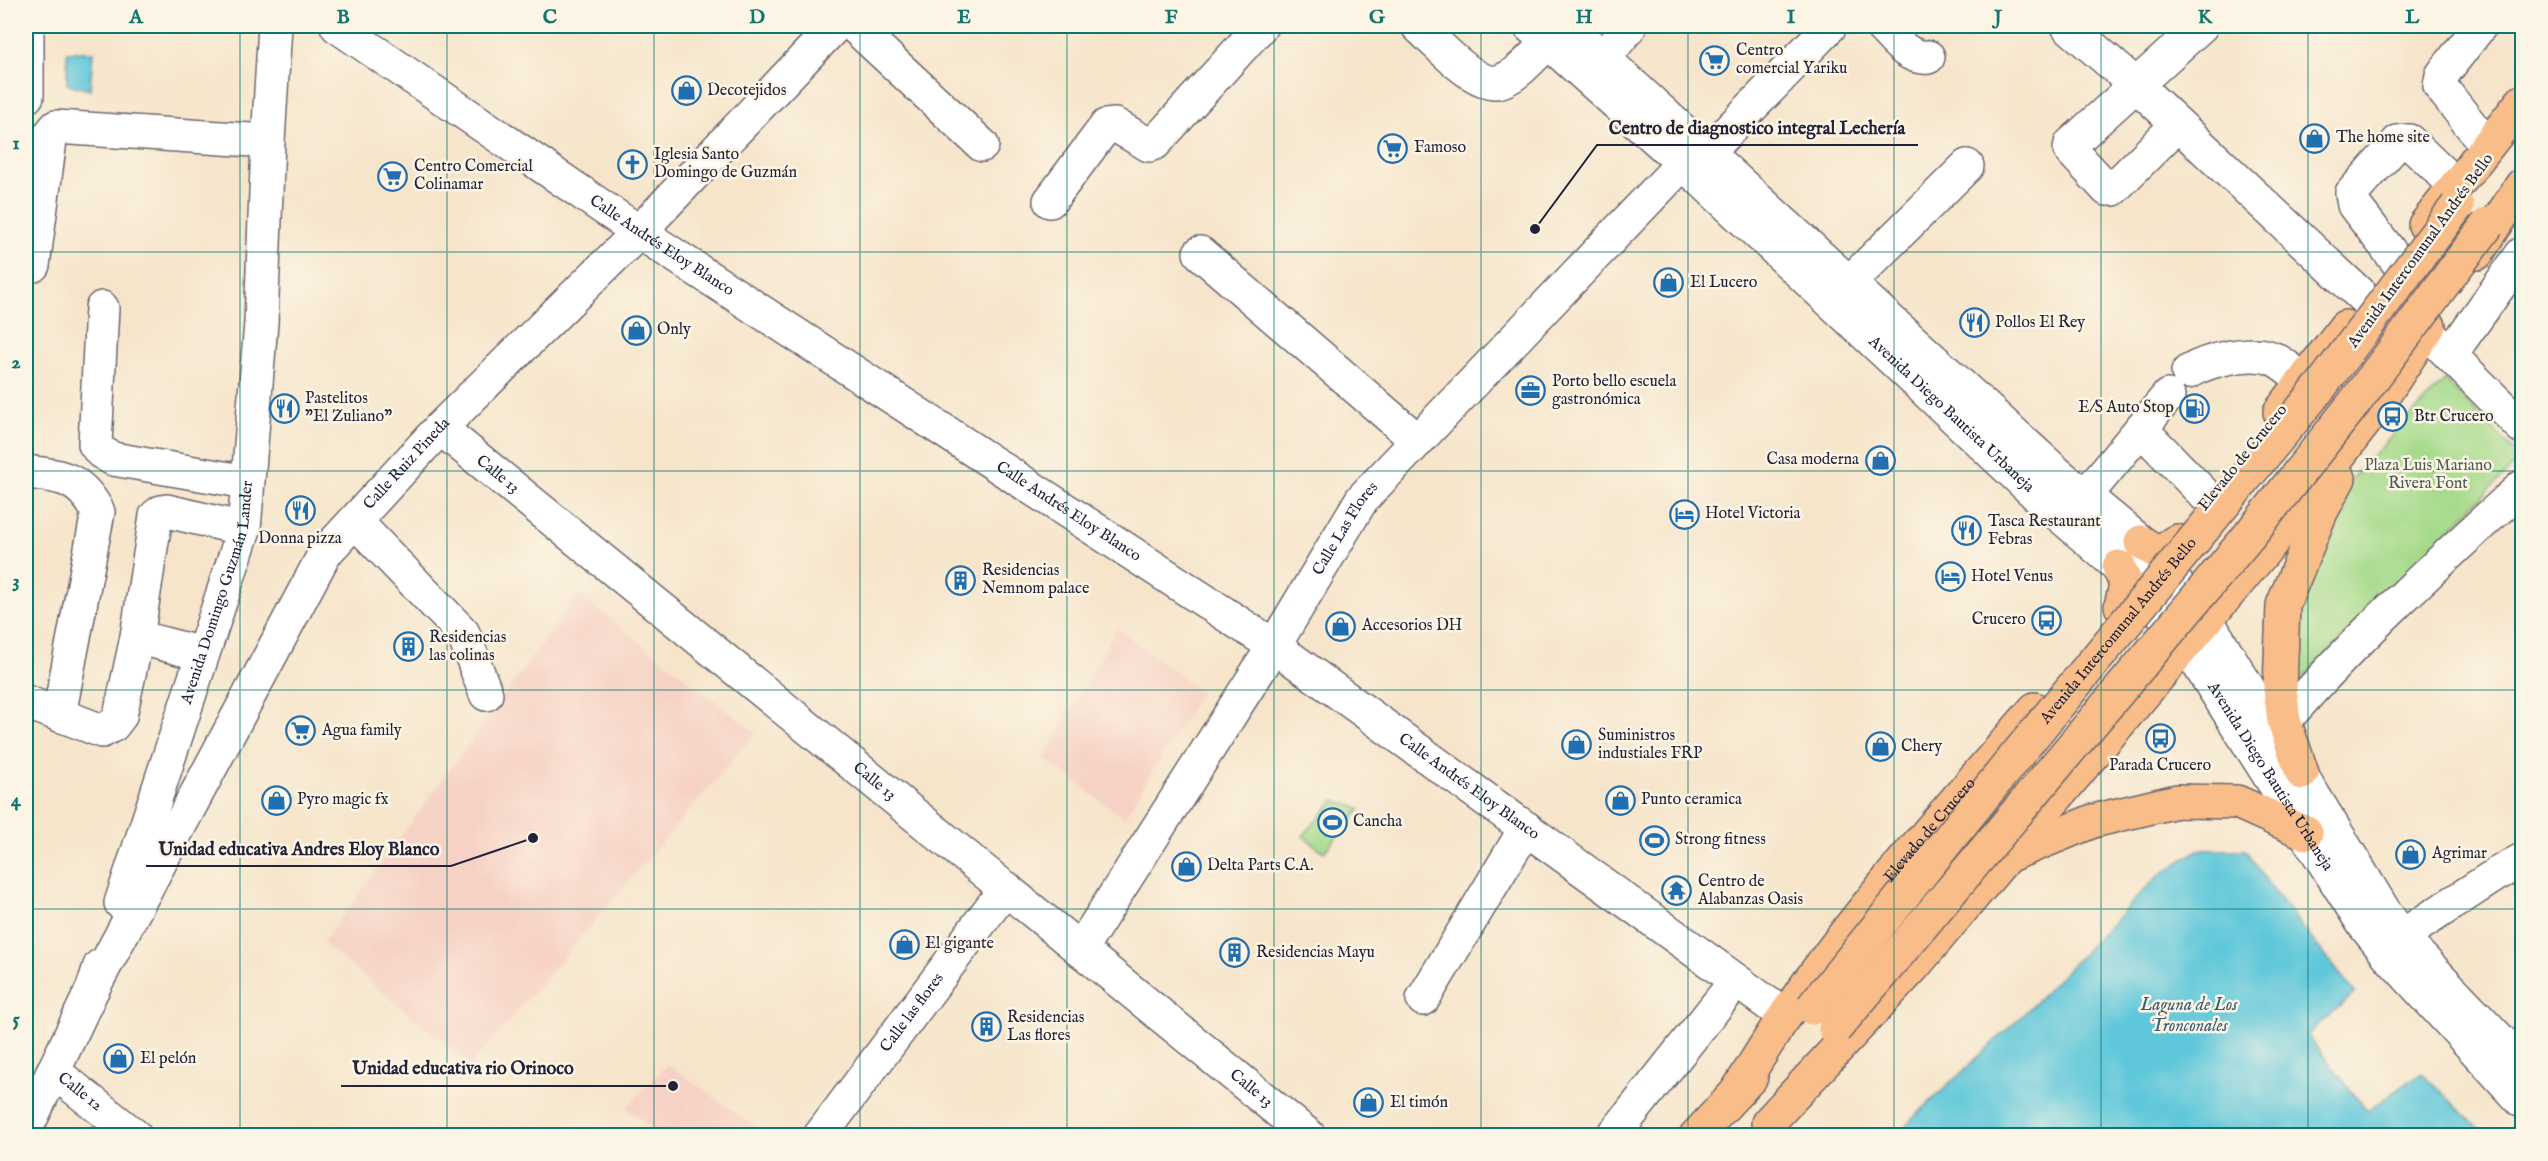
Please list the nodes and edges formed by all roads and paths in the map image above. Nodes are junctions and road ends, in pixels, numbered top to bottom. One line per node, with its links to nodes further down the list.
1 (27, 26): 18 (street)
2 (275, 26): 22 (street, Avenida Domingo Guzmán Lander)
3 (337, 26): 31 (street, Calle Andrés Eloy Blanco)
4 (835, 26): 31 (street, Calle Ruiz Pineda)
5 (854, 26): 23 (street)
6 (1261, 26): 30 (street)
7 (1418, 26): 14 (street)
8 (1630, 26): 16 (street)
9 (1830, 26): 25 (street, Calle Las Flores)
10 (1881, 26): 15 (street)
11 (2068, 26): 17 (street)
12 (2202, 26): 17 (street)
13 (2480, 26): 24 (street)
14 (1549, 31): 16 (street, Avenida Diego Bautista Urbaneja); 25 (street, Avenida Diego Bautista Urbaneja)
15 (1928, 57)
16 (1604, 58): 25 (street, Avenida Diego Bautista Urbaneja)
17 (2136, 85): 21 (street); 21 (street)
18 (27, 96)
19 (2523, 102): 24 (main road, Elevado de Crucero)
20 (2523, 111): 29 (main road, Avenida Intercomunal Andrés Bello)
21 (2177, 125): 37 (street)
22 (268, 141): 35 (street); 48 (street, Avenida Domingo Guzmán Lander)
23 (982, 145)
24 (2487, 146): 29 (main road, Elevado de Crucero)
25 (1695, 158): 36 (street, Avenida Diego Bautista Urbaneja); 46 (street, Calle Las Flores); 55 (street, Avenida Diego Bautista Urbaneja)
26 (1967, 166): 36 (street)
27 (2523, 175): 76 (main road, Avenida Intercomunal Andrés Bello, bridge)
28 (2523, 185): 39 (main road)
29 (2457, 196): 34 (main road, Elevado de Crucero); 34 (street); 76 (main road, Avenida Intercomunal Andrés Bello, bridge)
30 (1050, 201)
31 (639, 232): 44 (street, Calle Ruiz Pineda); 59 (street, Calle Andrés Eloy Blanco)
32 (1200, 253): 46 (street)
33 (2523, 254): 40 (street)
34 (2397, 261): 37 (main road, Elevado de Crucero)
35 (33, 265)
36 (1849, 283): 50 (street, Avenida Diego Bautista Urbaneja)
37 (2366, 300): 41 (main road, Elevado de Crucero)
38 (102, 308): 48 (street)
39 (2426, 331): 40 (street); 42 (main road)
40 (2450, 355): 43 (street)
41 (2304, 381): 45 (street); 51 (main road, Elevado de Crucero)
42 (2374, 410): 56 (main road); 64 (main road)
43 (2523, 427)
44 (440, 428): 52 (street, Calle Ruiz Pineda); 70 (street, Calle 13)
45 (2141, 429): 50 (street); 51 (street)
46 (1418, 441): 59 (street, Calle Las Flores)
47 (26, 472): 63 (street)
48 (247, 482): 53 (street, Avenida Domingo Guzmán Lander)
49 (2523, 487): 64 (street)
50 (2086, 495): 54 (street, Avenida Diego Bautista Urbaneja)
51 (2210, 500): 54 (main road, Elevado de Crucero)
52 (355, 521): 61 (street); 74 (street, Calle Ruiz Pineda)
53 (244, 529): 57 (street); 60 (street, Avenida Domingo Guzmán Lander)
54 (2159, 548): 55 (main road, Elevado de Crucero); 56 (street, Avenida Diego Bautista Urbaneja)
55 (2126, 586): 58 (street, Avenida Diego Bautista Urbaneja); 76 (main road, Elevado de Crucero)
56 (2206, 619): 58 (main road); 65 (street, Avenida Diego Bautista Urbaneja)
57 (137, 637): 60 (street); 63 (street)
58 (2185, 643): 67 (street, Avenida Diego Bautista Urbaneja); 68 (main road)
59 (1274, 646): 66 (street, Calle Andrés Eloy Blanco); 72 (street, Calle Las Flores)
60 (202, 654): 74 (street, Avenida Domingo Guzmán Lander)
61 (486, 694)
62 (26, 702): 63 (street)
63 (59, 716)
64 (2284, 721): 65 (main road)
65 (2302, 773): 71 (street, Avenida Diego Bautista Urbaneja)
66 (1526, 828): 73 (street, Calle Andrés Eloy Blanco); 75 (street)
67 (2306, 833): 68 (main road); 79 (street, Avenida Diego Bautista Urbaneja)
68 (2008, 856): 80 (main road)
69 (2523, 860): 71 (street)
70 (1006, 888): 72 (street, Calle 13); 83 (street, Calle las flores)
71 (2402, 936): 77 (street, Avenida Diego Bautista Urbaneja)
72 (1080, 950): 84 (street, Calle 13)
73 (1736, 981): 76 (street, Calle Andrés Eloy Blanco); 85 (street)
74 (93, 988): 78 (street, Avenida Domingo Guzmán Lander)
75 (1423, 999)
76 (1811, 1018): 80 (main road, Avenida Intercomunal Andrés Bello); 86 (main road, Avenida Intercomunal Andrés Bello)
77 (2523, 1062)
78 (53, 1071): 81 (street, Avenida Domingo Guzmán Lander); 82 (street, Calle 12)
79 (2523, 1101)
80 (1763, 1129)
81 (26, 1130)
82 (135, 1136)
83 (820, 1136)
84 (1309, 1136)
85 (1613, 1136)
86 (1696, 1136)

